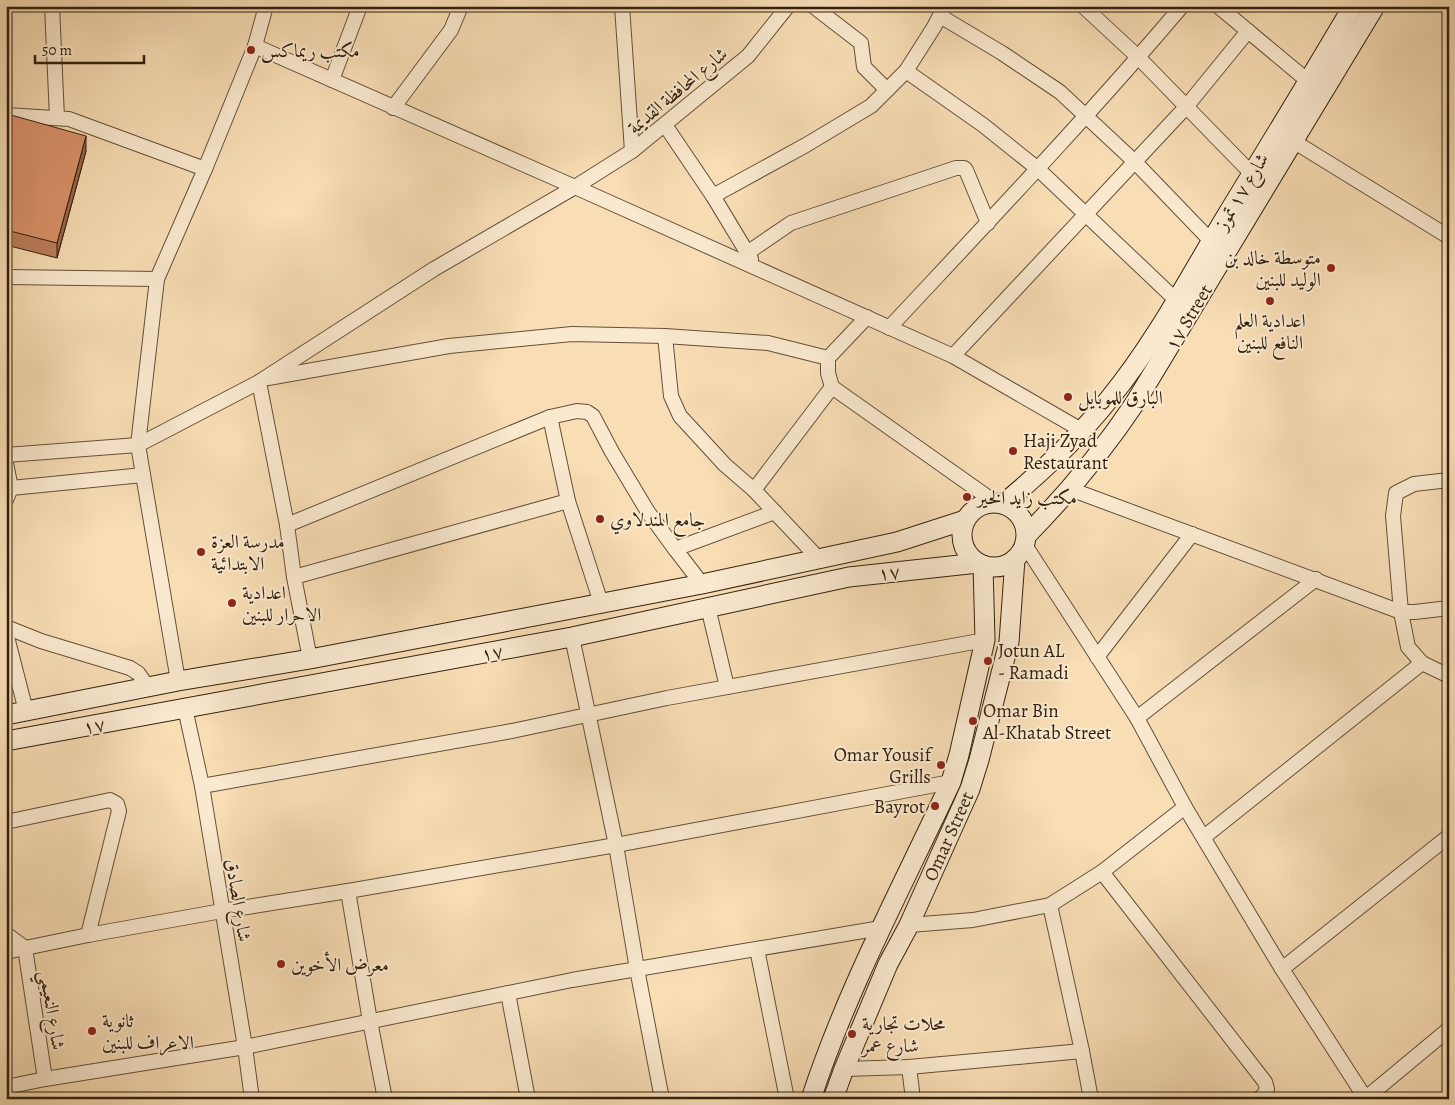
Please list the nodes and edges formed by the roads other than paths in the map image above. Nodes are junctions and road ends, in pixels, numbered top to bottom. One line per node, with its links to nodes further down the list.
1 (52, 6): 25 (street)
2 (266, 6): 15 (street)
3 (360, 6): 18 (street)
4 (461, 6): 22 (street)
5 (622, 6): 28 (street)
6 (788, 6): 26 (street, شارع المحافظة القديمة)
7 (813, 6): 20 (street)
8 (1083, 6): 16 (street)
9 (1182, 6): 16 (street)
10 (1218, 6): 14 (street)
11 (1353, 6): 19 (main road, شارع ١٧ تموز)
12 (1375, 6): 27 (main road, ١٧ Street)
13 (942, 11): 17 (street); 24 (street)
14 (1248, 31): 19 (street); 21 (street)
15 (255, 46): 18 (street); 30 (street)
16 (1138, 57): 21 (street); 24 (street)
17 (906, 72): 20 (street); 31 (street)
18 (332, 80): 22 (street)
19 (1308, 81): 32 (main road, شارع ١٧ تموز)
20 (887, 90): 34 (street)
21 (1186, 107): 29 (street); 32 (street)
22 (393, 108): 33 (street)
23 (6, 115): 25 (street)
24 (1086, 115): 29 (street); 31 (street)
25 (57, 118): 30 (street)
26 (664, 125): 28 (street, شارع المحافظة القديمة); 34 (street)
27 (1293, 141): 37 (street); 58 (main road, ١٧ Street)
28 (632, 151): 33 (street, شارع المحافظة القديمة)
29 (1135, 162): 35 (street); 38 (street)
30 (205, 169): 42 (street)
31 (1038, 169): 35 (street); 36 (street)
32 (1252, 174): 38 (main road, شارع ١٧ تموز)
33 (575, 187): 40 (street); 49 (street, شارع المحافظة القديمة)
34 (713, 196): 39 (street)
35 (1087, 214): 43 (street); 47 (street)
36 (988, 223): 39 (street); 45 (street)
37 (1449, 237)
38 (1211, 241): 43 (main road, شارع ١٧ تموز)
39 (747, 253): 40 (street)
40 (758, 269): 44 (street)
41 (6, 277): 42 (street)
42 (156, 279): 53 (street)
43 (1176, 300): 52 (main road, شارع ١٧ تموز)
44 (866, 317): 45 (street); 48 (street)
45 (889, 328): 47 (street)
46 (665, 336): 48 (street); 49 (street); 59 (street)
47 (953, 356): 52 (street)
48 (828, 358): 50 (street)
49 (261, 381): 53 (street); 65 (street)
50 (832, 387): 59 (street); 62 (street)
51 (550, 417): 61 (street); 65 (street); 68 (street)
52 (1083, 431): 62 (main road, شارع ١٧ تموز)
53 (138, 445): 54 (street); 56 (street)
54 (6, 455)
55 (6, 463): 60 (street)
56 (143, 475): 60 (street); 87 (street)
57 (1449, 480): 77 (street)
58 (1070, 489): 66 (street); 67 (main road, ١٧ Street)
59 (754, 490): 63 (street)
60 (9, 494)
61 (568, 501): 71 (street); 74 (street)
62 (999, 503): 64 (main road); 67 (main road)
63 (775, 512): 68 (street); 69 (street)
64 (965, 520): 69 (main road, ١٧); 70 (main road)
65 (287, 525): 71 (street)
66 (1192, 534): 72 (street); 83 (street)
67 (1022, 547): 70 (main road); 83 (street); 107 (main road, Omar Street)
68 (674, 549): 73 (street)
69 (819, 558): 73 (main road, ١٧)
70 (980, 564): 75 (main road, ١٧); 81 (main road, Omar Street)
71 (294, 577): 84 (street)
72 (1316, 580): 77 (street); 94 (street)
73 (702, 584): 74 (main road, ١٧)
74 (600, 604): 84 (main road, ١٧)
75 (708, 607): 80 (main road, ١٧); 89 (street)
76 (1449, 608): 77 (street)
77 (1401, 612): 85 (street)
78 (6, 627): 88 (street)
79 (6, 633): 82 (street)
80 (572, 637): 90 (main road, ١٧); 93 (street)
81 (985, 640): 89 (street); 96 (main road, Omar Street)
82 (8, 651): 91 (street)
83 (1097, 657): 94 (street)
84 (310, 659): 87 (main road, ١٧)
85 (1422, 663): 86 (street); 101 (street)
86 (1449, 676)
87 (178, 681): 88 (main road, ١٧)
88 (148, 687): 91 (main road, ١٧)
89 (727, 688): 93 (street)
90 (185, 708): 95 (main road, ١٧); 97 (street, شارع الصادق)
91 (26, 712): 92 (main road, ١٧)
92 (6, 715)
93 (589, 715): 97 (street); 102 (street)
94 (1137, 718): 98 (street)
95 (6, 741)
96 (951, 782): 102 (street); 108 (main road, Omar Street)
97 (202, 786): 106 (street, شارع الصادق)
98 (1186, 808): 101 (street); 103 (street)
99 (6, 822): 110 (street)
100 (1449, 836): 115 (street)
101 (1204, 837): 115 (street)
102 (616, 845): 104 (street); 114 (street)
103 (1102, 872): 105 (street); 135 (street)
104 (348, 891): 106 (street); 117 (street)
105 (1050, 905): 107 (street); 120 (street)
106 (222, 911): 110 (street); 119 (street, شارع الصادق)
107 (909, 925): 122 (main road, Omar Street)
108 (880, 928): 112 (street); 131 (main road, Omar Street)
109 (6, 934): 111 (street)
110 (88, 935): 111 (street)
111 (25, 948): 113 (street); 123 (street, شارع النعيمي)
112 (757, 949): 114 (street); 130 (street)
113 (6, 952)
114 (637, 969): 116 (street); 129 (street)
115 (1282, 969): 125 (street)
116 (508, 994): 117 (street); 128 (street)
117 (370, 1021): 119 (street); 127 (street)
118 (1449, 1029): 125 (street)
119 (245, 1047): 123 (street); 126 (street, شارع الصادق)
120 (1082, 1051): 121 (street); 134 (street)
121 (909, 1067): 122 (street); 133 (street)
122 (844, 1069): 132 (main road, Omar Street)
123 (45, 1079): 124 (street)
124 (6, 1087)
125 (1366, 1098)
126 (252, 1099)
127 (385, 1099)
128 (528, 1099)
129 (662, 1099)
130 (788, 1099)
131 (811, 1099)
132 (833, 1099)
133 (913, 1099)
134 (1091, 1099)
135 (1258, 1099)

